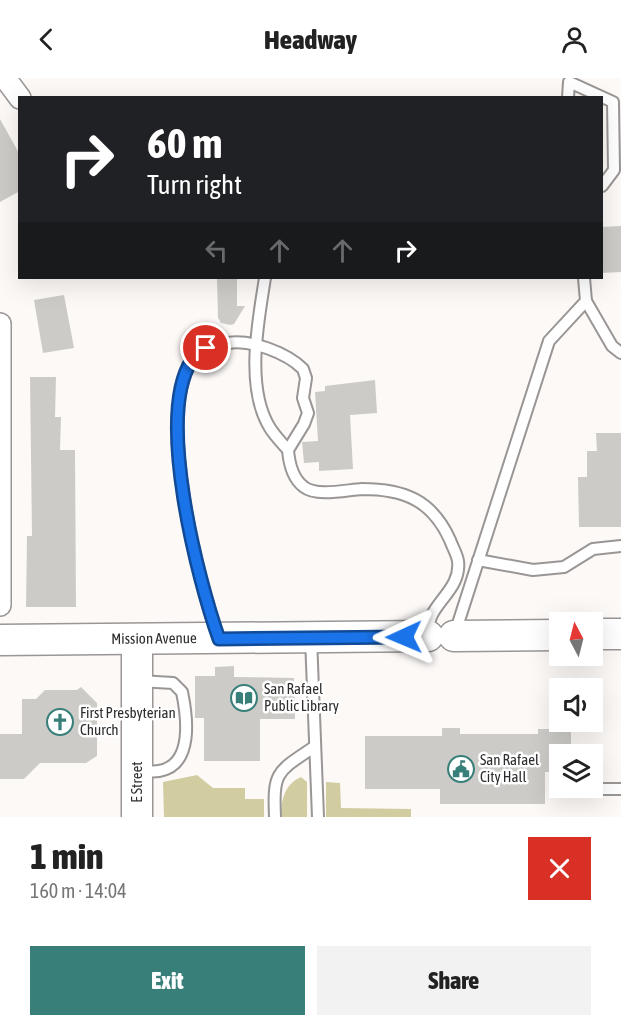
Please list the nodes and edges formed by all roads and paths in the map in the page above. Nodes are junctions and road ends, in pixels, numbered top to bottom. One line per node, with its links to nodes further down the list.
1 (5, 78): 2 (street)
2 (18, 96)
3 (568, 96): 4 (lane)
4 (600, 96)
5 (603, 97): 6 (lane)
6 (603, 185)
7 (265, 279): 11 (lane)
8 (584, 279): 9 (lane)
9 (586, 302): 12 (lane); 15 (lane)
10 (0, 324): 16 (street)
11 (255, 346): 13 (lane); 13 (lane); 22 (lane)
12 (621, 353)
13 (288, 450): 20 (lane)
14 (621, 546): 15 (lane)
15 (478, 560): 20 (lane)
16 (0, 605)
17 (603, 634): 18 (street)
18 (621, 634)
19 (549, 635): 20 (street, Mission Avenue)
20 (441, 636): 21 (street, Mission Avenue)
21 (311, 638): 22 (street, Mission Avenue); 26 (lane)
22 (219, 639): 24 (street, Mission Avenue)
23 (0, 640): 24 (street, Mission Avenue)
24 (137, 640): 25 (street, E Street)
25 (137, 681): 27 (street, E Street); 27 (lane)
26 (314, 747): 31 (lane); 32 (lane)
27 (137, 771): 30 (street, E Street)
28 (603, 789): 29 (lane)
29 (621, 789)
30 (137, 817)
31 (275, 817)
32 (318, 817)

